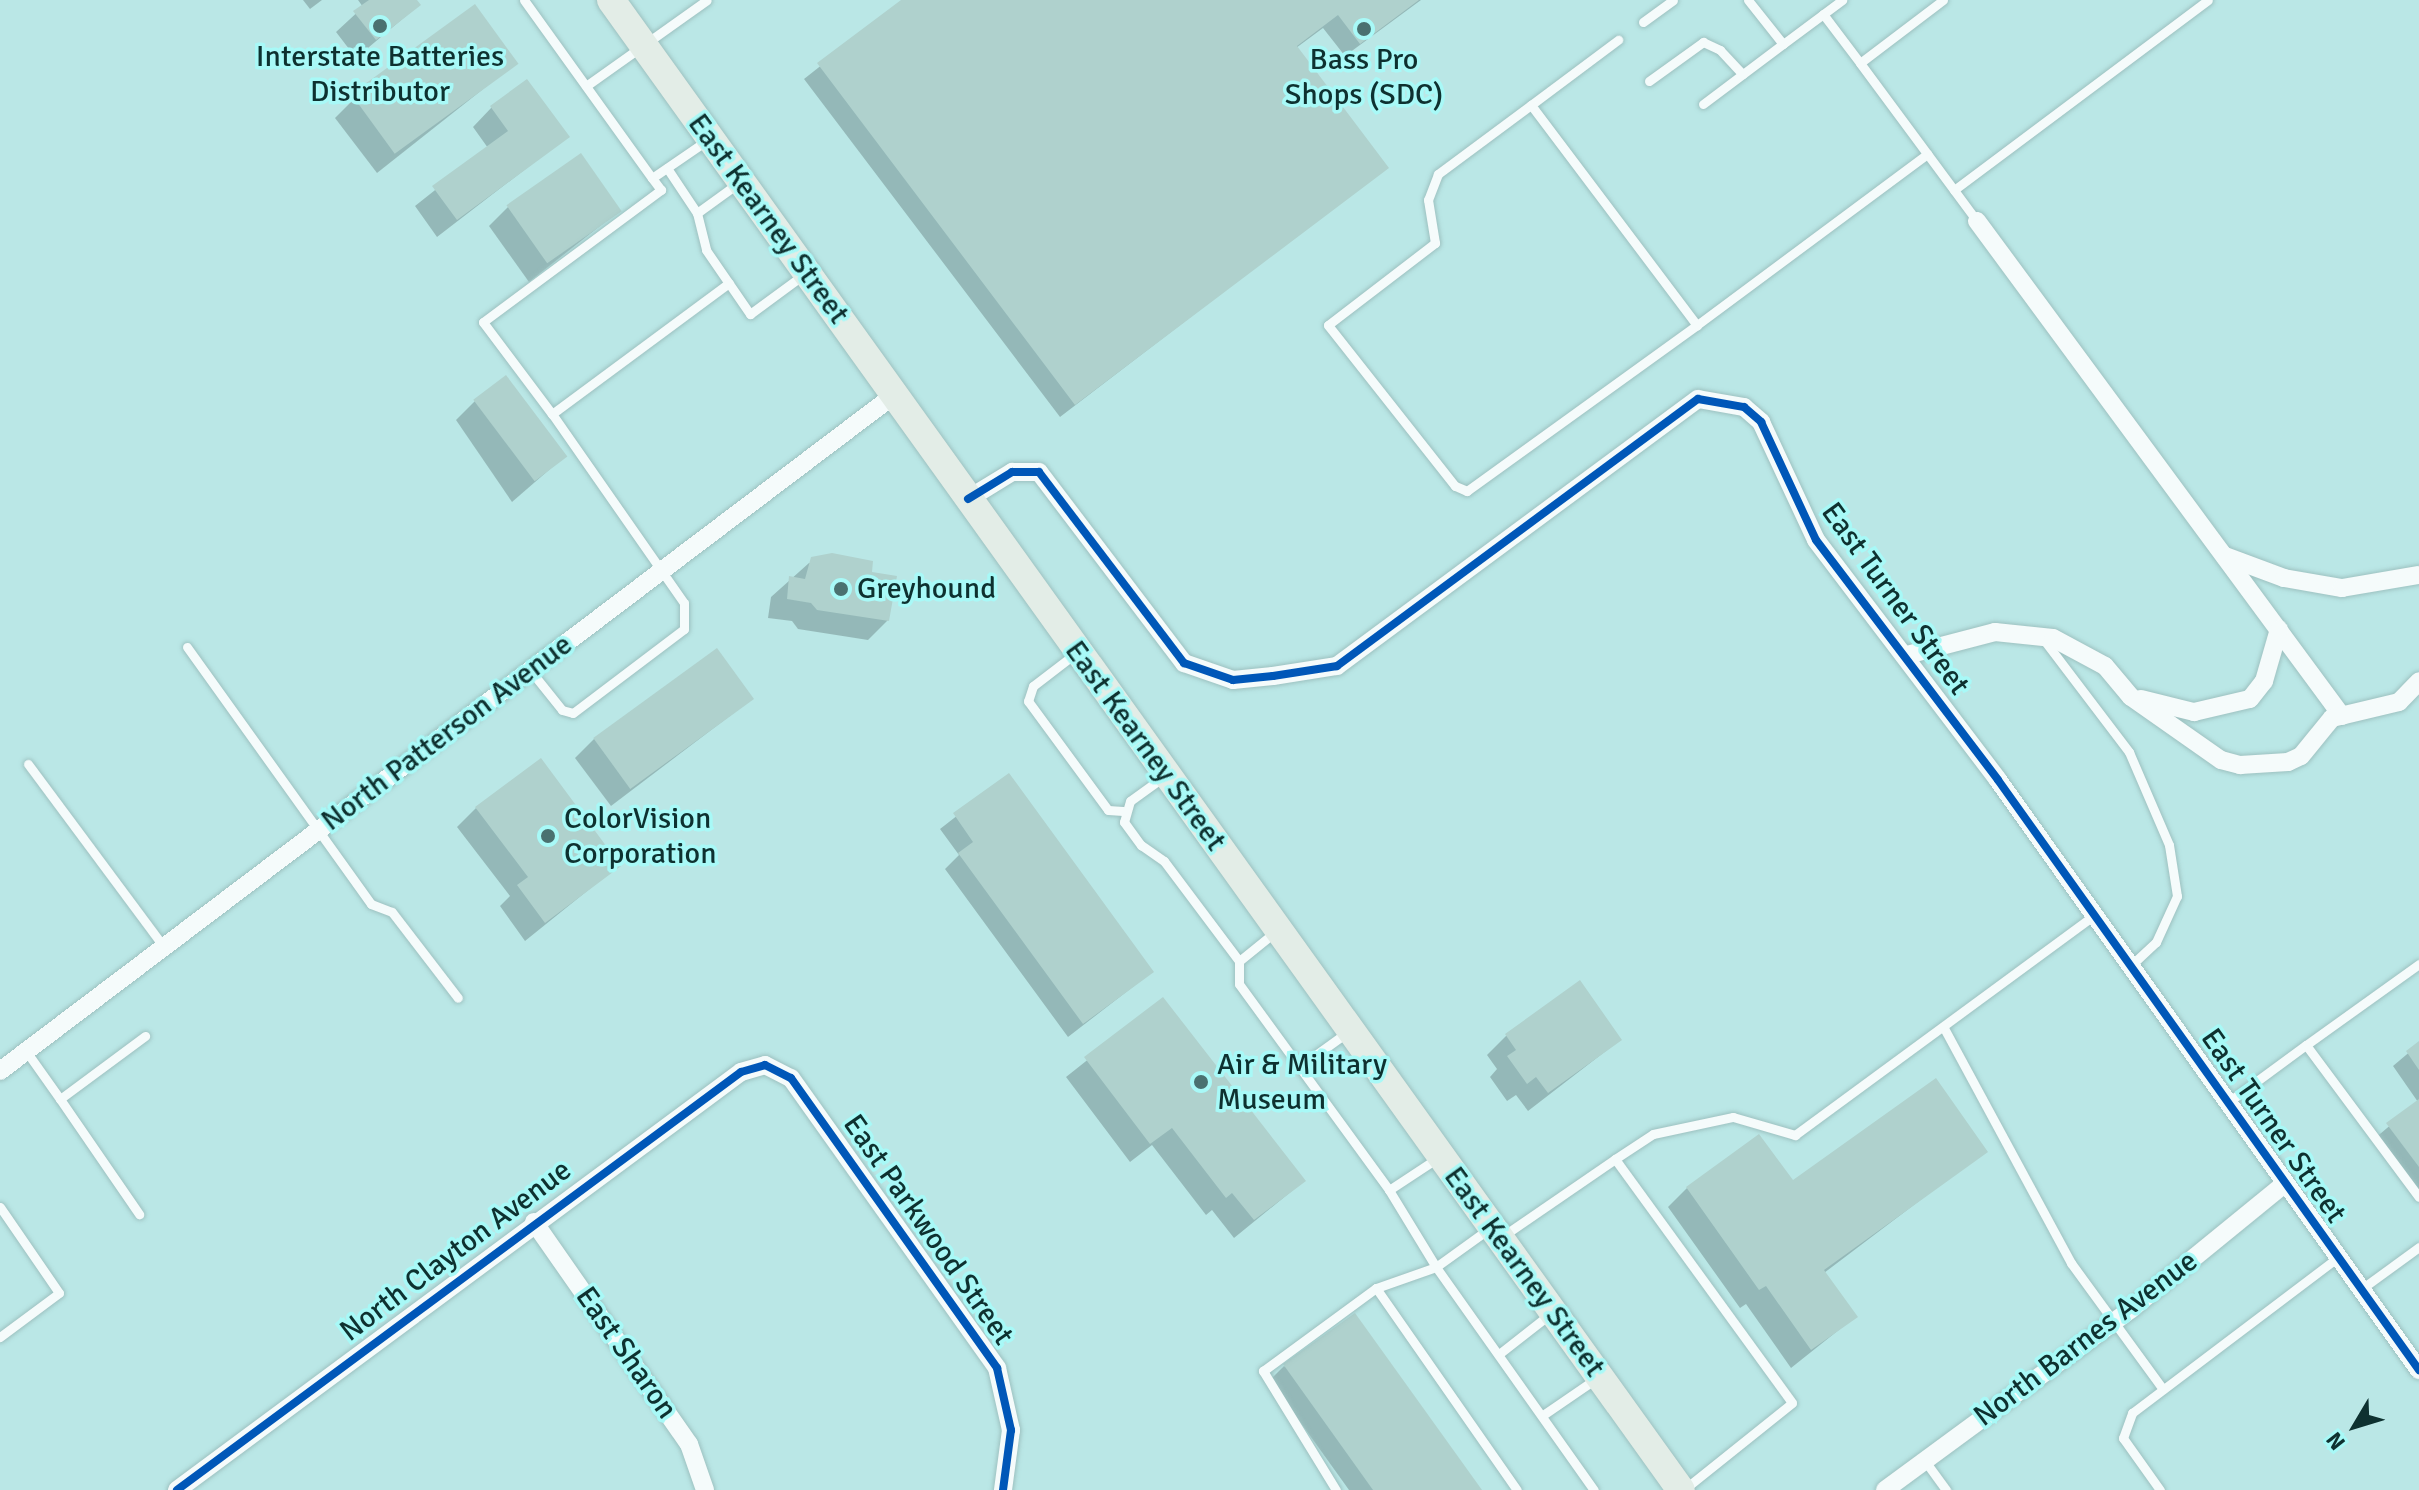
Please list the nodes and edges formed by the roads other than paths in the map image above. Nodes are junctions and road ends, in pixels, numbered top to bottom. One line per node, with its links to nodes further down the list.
1 (524, 0): 18 (lane)
2 (611, 0): 14 (main road, East Kearney Street)
3 (707, 0): 14 (lane)
4 (1673, 0): 11 (lane)
5 (1748, 0): 13 (lane)
6 (1842, 0): 10 (lane)
7 (1943, 0): 15 (lane)
8 (2208, 0): 9 (lane)
9 (2193, 4): 26 (lane)
10 (1823, 14): 13 (lane); 15 (lane)
11 (1643, 22)
12 (1618, 40): 20 (lane)
13 (1783, 44): 16 (lane)
14 (645, 47): 18 (lane); 21 (main road, East Kearney Street)
15 (1860, 63): 22 (lane)
16 (1742, 74): 17 (lane); 19 (lane)
17 (1649, 81)
18 (586, 86): 24 (lane)
19 (1703, 104)
20 (1531, 105): 31 (lane); 31 (lane)
21 (710, 139): 23 (lane); 25 (main road, East Kearney Street)
22 (1927, 154): 26 (lane); 31 (lane)
23 (667, 168): 24 (lane); 27 (lane)
24 (652, 178): 33 (lane)
25 (741, 181): 27 (lane); 29 (main road, East Kearney Street)
26 (1954, 190): 28 (lane)
27 (697, 213): 30 (lane)
28 (1977, 221): 35 (street)
29 (807, 273): 30 (lane); 32 (main road, East Kearney Street)
30 (729, 283): 33 (lane)
31 (1697, 325)
32 (894, 395): 34 (main road, East Kearney Street); 36 (street, North Patterson Avenue)
33 (552, 414): 36 (lane)
34 (968, 499): 41 (main road, East Kearney Street); 42 (street, East Turner Street)
35 (2225, 556): 37 (street); 38 (street)
36 (661, 571): 43 (street, North Patterson Avenue); 43 (lane)
37 (2419, 575)
38 (2279, 629): 45 (street); 46 (street)
39 (2041, 637): 42 (street); 45 (street); 56 (lane)
40 (187, 647): 50 (lane)
41 (1078, 652): 48 (main road, East Kearney Street); 49 (lane)
42 (1907, 655): 51 (street, East Turner Street)
43 (530, 670): 50 (street, North Patterson Avenue)
44 (2419, 681): 46 (street)
45 (2131, 697): 46 (street)
46 (2342, 716)
47 (28, 764): 53 (lane)
48 (1166, 775): 49 (lane); 52 (main road, East Kearney Street)
49 (1123, 811): 54 (lane)
50 (318, 830): 53 (street, North Patterson Avenue); 57 (lane)
51 (2094, 915): 56 (street, East Turner Street); 58 (lane)
52 (1278, 930): 54 (lane); 59 (main road, East Kearney Street)
53 (164, 947): 62 (street, North Patterson Avenue)
54 (1239, 961): 64 (lane)
55 (2419, 964): 61 (lane)
56 (2130, 966): 67 (street, East Turner Street)
57 (458, 998)
58 (1944, 1028): 69 (lane); 83 (lane)
59 (1350, 1030): 64 (lane); 68 (main road, East Kearney Street)
60 (145, 1036): 66 (lane)
61 (2306, 1045): 67 (lane); 72 (lane)
62 (26, 1051): 65 (street, North Patterson Avenue); 66 (lane)
63 (770, 1065): 75 (street, North Clayton Avenue); 93 (street, East Parkwood Street)
64 (1299, 1067): 71 (lane)
65 (0, 1071)
66 (60, 1099): 74 (lane)
67 (2227, 1103): 70 (street, East Turner Street)
68 (1441, 1156): 71 (lane); 76 (main road, East Kearney Street)
69 (1615, 1159): 76 (lane); 97 (lane)
70 (2284, 1184): 78 (street, East Turner Street); 83 (street, North Barnes Avenue)
71 (1389, 1190): 79 (lane)
72 (2419, 1197)
73 (0, 1207): 84 (lane)
74 (139, 1214)
75 (534, 1222): 91 (street, North Clayton Avenue); 92 (street, East Sharon)
76 (1495, 1233): 79 (lane); 82 (main road, East Kearney Street)
77 (2419, 1247): 81 (lane)
78 (2337, 1258): 81 (street, East Turner Street); 88 (lane)
79 (1436, 1267): 80 (lane); 85 (lane)
80 (1376, 1288): 94 (lane); 95 (lane)
81 (2360, 1290): 86 (street, East Turner Street)
82 (1552, 1312): 85 (lane); 87 (main road, East Kearney Street)
83 (2111, 1324): 88 (lane); 90 (street, North Barnes Avenue)
84 (0, 1337)
85 (1499, 1354): 89 (lane)
86 (2419, 1370)
87 (1599, 1377): 89 (lane); 97 (main road, East Kearney Street)
88 (2163, 1389): 100 (lane)
89 (1543, 1415): 96 (lane)
90 (1925, 1461): 98 (street, North Barnes Avenue); 99 (lane)
91 (177, 1490)
92 (705, 1490)
93 (1003, 1490)
94 (1336, 1490)
95 (1517, 1490)
96 (1594, 1490)
97 (1682, 1490)
98 (1885, 1490)
99 (1946, 1490)
100 (2160, 1490)

